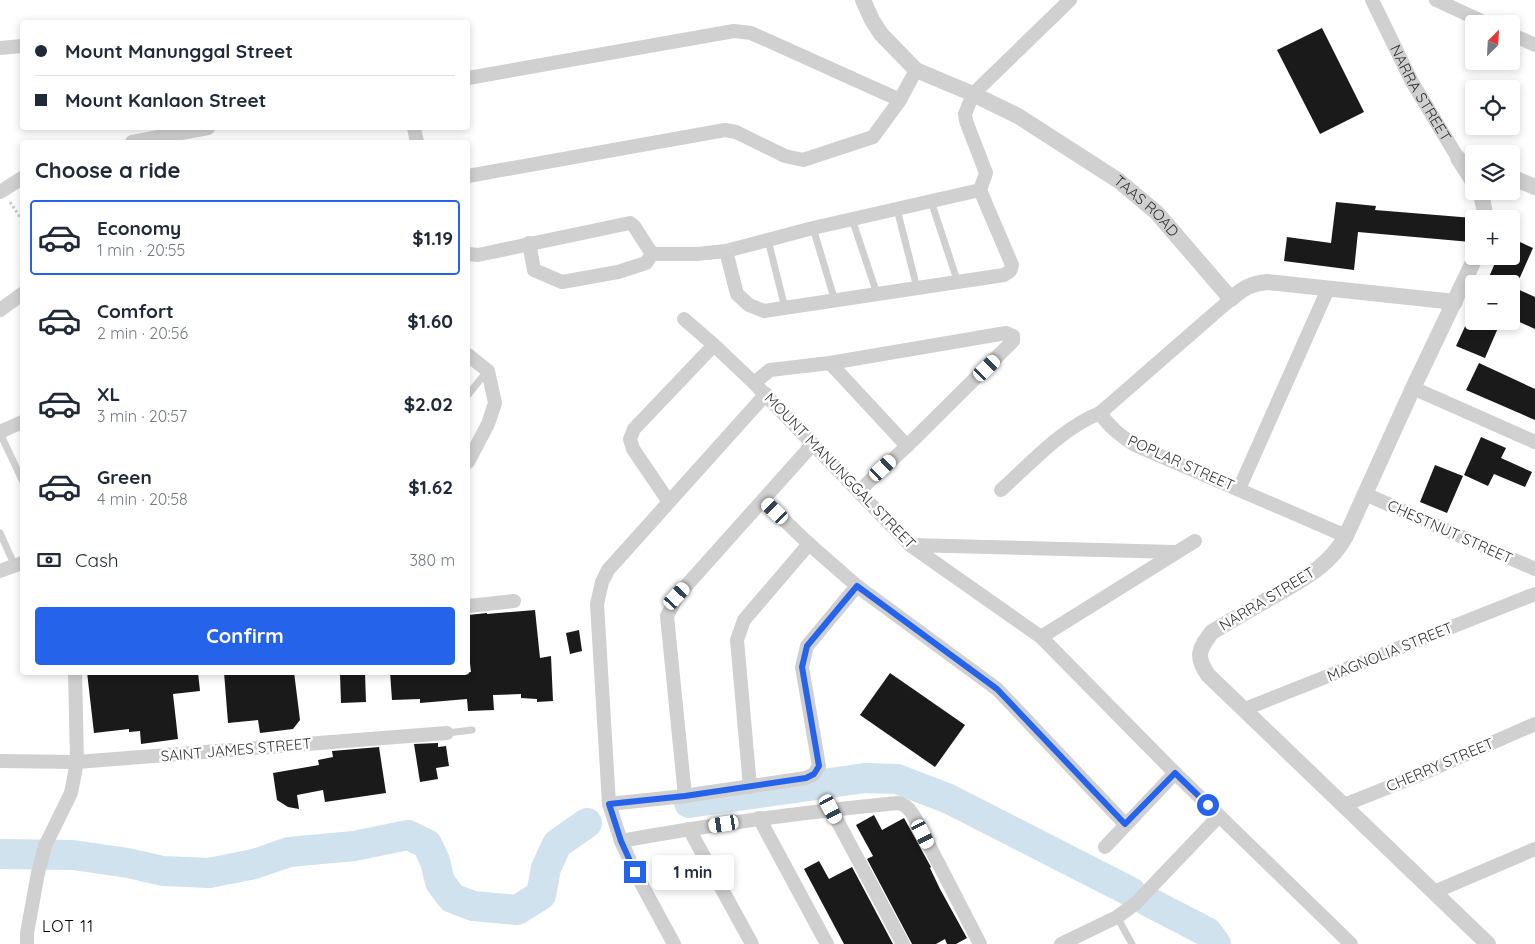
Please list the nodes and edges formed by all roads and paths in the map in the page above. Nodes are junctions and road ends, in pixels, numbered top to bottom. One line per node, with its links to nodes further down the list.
1 (862, 0): 10 (street, TAAS ROAD)
2 (1070, 0): 12 (street)
3 (1372, 0): 16 (street, NARRA STREET)
4 (1436, 0): 5 (street)
5 (1468, 15)
6 (1520, 38): 7 (street)
7 (1535, 45)
8 (20, 46): 9 (street)
9 (0, 48)
10 (916, 70): 12 (street, TAAS ROAD); 13 (street)
11 (470, 78): 13 (street)
12 (973, 94): 21 (street); 39 (street, TAAS ROAD)
13 (900, 100): 17 (street)
14 (197, 130): 15 (street)
15 (143, 140)
16 (1465, 159)
17 (470, 176)
18 (20, 179): 22 (street)
19 (1520, 181): 20 (street)
20 (1535, 187)
21 (980, 190): 23 (street); 34 (street)
22 (1, 192): 25 (path)
23 (931, 201): 24 (street); 34 (lane)
24 (896, 209): 26 (street); 35 (lane)
25 (20, 217)
26 (852, 219): 27 (street); 37 (lane)
27 (813, 228): 28 (street); 40 (lane)
28 (768, 240): 30 (street); 42 (lane)
29 (529, 243): 31 (street); 32 (street); 32 (street)
30 (726, 251): 32 (street); 42 (street)
31 (470, 254)
32 (652, 254)
33 (1472, 265): 41 (street, NARRA STREET)
34 (958, 283): 35 (street)
35 (917, 289): 37 (street)
36 (1328, 290): 39 (street); 41 (street); 61 (street)
37 (877, 294): 40 (street)
38 (20, 295): 43 (street)
39 (1231, 299): 53 (street)
40 (835, 301): 42 (street)
41 (1455, 302): 50 (street, NARRA STREET)
42 (785, 308)
43 (0, 310)
44 (684, 319): 45 (street, MOUNT MANUNGGAL STREET)
45 (714, 345): 49 (street, MOUNT MANUNGGAL STREET); 66 (street)
46 (470, 357): 48 (street)
47 (830, 363): 49 (street); 58 (street); 58 (street)
48 (488, 371): 51 (lane); 59 (street)
49 (754, 383): 52 (street, MOUNT MANUNGGAL STREET)
50 (1413, 388): 56 (street); 64 (street, NARRA STREET)
51 (470, 393)
52 (766, 394): 57 (street, MOUNT MANUNGGAL STREET); 66 (street)
53 (1100, 414): 61 (street, POPLAR STREET); 62 (street)
54 (20, 423): 55 (street)
55 (0, 433): 60 (lane)
56 (1535, 442)
57 (813, 444): 63 (street, MOUNT MANUNGGAL STREET); 65 (street)
58 (907, 446): 63 (street)
59 (470, 458)
60 (20, 476)
61 (1239, 489): 68 (street, POPLAR STREET)
62 (1001, 490)
63 (859, 491): 71 (street, MOUNT MANUNGGAL STREET)
64 (1365, 494): 68 (street, NARRA STREET); 74 (street, CHESTNUT STREET)
65 (763, 500): 70 (street); 90 (street)
66 (669, 502): 91 (street)
67 (0, 533): 73 (lane)
68 (1346, 536): 82 (street, NARRA STREET)
69 (1195, 541): 72 (street)
70 (809, 544): 76 (street); 89 (street)
71 (910, 545): 72 (street); 80 (street, MOUNT MANUNGGAL STREET)
72 (1175, 552): 80 (street)
73 (19, 565): 75 (street)
74 (1535, 569)
75 (0, 571)
76 (857, 586): 89 (street); 96 (street)
77 (1535, 594): 82 (street, MAGNOLIA STREET)
78 (514, 601): 79 (street)
79 (470, 606)
80 (1041, 637): 88 (street, MOUNT MANUNGGAL STREET)
81 (75, 675): 87 (street)
82 (1245, 709): 92 (street, NARRA STREET)
83 (1535, 724): 92 (street, CHERRY STREET)
84 (472, 730): 85 (lane, SAINT JAMES STREET)
85 (447, 733): 87 (street, SAINT JAMES STREET)
86 (0, 761): 87 (street, SAINT JAMES STREET)
87 (78, 762): 104 (street)
88 (1175, 773): 94 (street, MOUNT MANUNGGAL STREET); 96 (street)
89 (750, 787): 90 (street)
90 (685, 796): 91 (street)
91 (609, 804): 98 (street)
92 (1344, 805): 101 (street, NARRA STREET)
93 (831, 809): 95 (street); 108 (street); 109 (street)
94 (1219, 816): 102 (street); 111 (street, MOUNT MANUNGGAL STREET)
95 (759, 818): 97 (street); 107 (street)
96 (1125, 824): 99 (street)
97 (689, 829): 98 (street); 106 (street)
98 (621, 841): 105 (street)
99 (1105, 846)
100 (1535, 850): 101 (street)
101 (1434, 892): 112 (street, NARRA STREET)
102 (1116, 917): 103 (street); 110 (lane)
103 (1068, 943)
104 (27, 944)
105 (674, 944)
106 (752, 944)
107 (827, 944)
108 (903, 944)
109 (980, 944)
110 (1132, 944)
111 (1351, 944)
112 (1488, 944)

